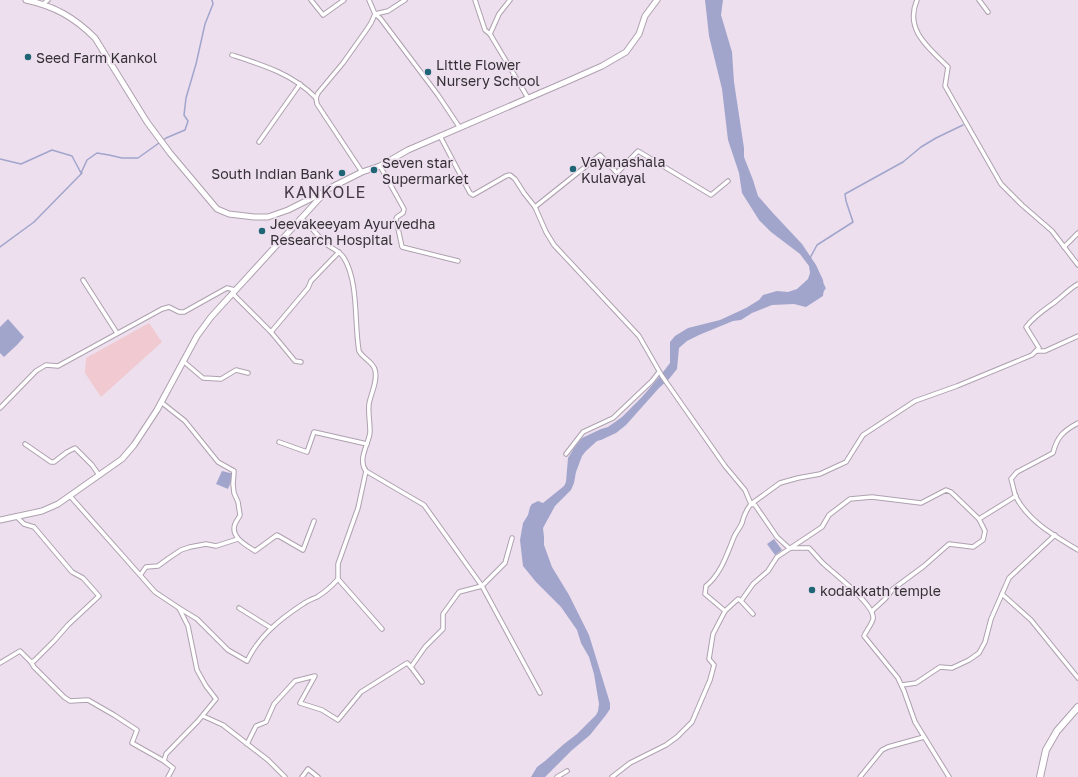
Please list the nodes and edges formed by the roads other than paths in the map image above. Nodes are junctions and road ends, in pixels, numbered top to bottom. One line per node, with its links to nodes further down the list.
1 (26, 0): 11 (main road)
2 (311, 0): 3 (street)
3 (344, 0)
4 (369, 0): 13 (street)
5 (405, 0): 13 (street)
6 (475, 0): 14 (street)
7 (510, 0): 14 (street)
8 (657, 0): 18 (main road)
9 (917, 0): 29 (street)
10 (980, 0): 12 (street)
11 (46, 2): 25 (main road)
12 (988, 12)
13 (375, 14): 17 (street); 19 (street)
14 (490, 34): 18 (street)
15 (232, 55): 16 (street)
16 (300, 84): 17 (street); 21 (street)
17 (316, 98): 23 (street)
18 (528, 98): 19 (main road)
19 (460, 128): 20 (main road)
20 (440, 136): 22 (main road); 26 (street)
21 (259, 142)
22 (380, 166): 23 (main road); 31 (street)
23 (362, 172): 25 (main road)
24 (728, 180): 26 (street)
25 (328, 189): 27 (main road)
26 (535, 207): 42 (street)
27 (301, 218): 30 (street); 35 (main road)
28 (1078, 233): 29 (street)
29 (1064, 247): 32 (street)
30 (339, 252): 36 (street); 49 (street)
31 (458, 262)
32 (1078, 265)
33 (83, 280): 37 (street)
34 (1078, 284): 39 (street)
35 (234, 291): 36 (street); 37 (street); 40 (main road)
36 (271, 332): 41 (street)
37 (117, 334): 45 (street)
38 (1078, 336): 39 (street)
39 (1036, 351): 55 (street)
40 (183, 361): 43 (street); 44 (main road)
41 (301, 362)
42 (660, 372): 50 (street); 55 (street)
43 (248, 373)
44 (162, 402): 52 (main road); 62 (street)
45 (0, 408)
46 (1078, 423): 54 (street)
47 (279, 442): 49 (street)
48 (25, 444): 52 (street)
49 (367, 444): 51 (street)
50 (566, 454)
51 (366, 471): 66 (street); 67 (street)
52 (99, 475): 53 (main road)
53 (70, 496): 56 (main road); 65 (street)
54 (1016, 496): 57 (street); 60 (street)
55 (751, 504): 63 (street); 72 (street)
56 (16, 516): 58 (main road); 77 (street)
57 (979, 519): 63 (street); 73 (street)
58 (0, 520)
59 (314, 521): 62 (street)
60 (1055, 536): 64 (street); 68 (street)
61 (512, 538): 67 (street)
62 (238, 539): 65 (street)
63 (789, 548): 69 (street); 73 (street)
64 (1078, 550)
65 (141, 574): 70 (street)
66 (338, 579): 75 (street); 76 (street)
67 (482, 586): 79 (street); 83 (street)
68 (1002, 594): 80 (street); 82 (street)
69 (741, 601): 72 (street); 74 (street)
70 (179, 608): 75 (street); 85 (street)
71 (239, 608): 75 (street)
72 (725, 611): 95 (street)
73 (872, 611): 82 (street)
74 (753, 614)
75 (271, 628)
76 (382, 629)
77 (31, 662): 78 (street); 88 (street)
78 (0, 663)
79 (411, 667): 81 (street); 87 (street)
80 (1078, 678)
81 (422, 682)
82 (902, 685): 86 (street)
83 (540, 694)
84 (1078, 708): 98 (highway)
85 (202, 716): 87 (street); 88 (street)
86 (924, 737): 96 (street); 97 (street)
87 (248, 744): 91 (street)
88 (164, 761): 90 (street)
89 (567, 770): 94 (street)
90 (169, 777)
91 (285, 777)
92 (302, 777): 93 (street)
93 (318, 777)
94 (557, 777)
95 (612, 777)
96 (860, 777)
97 (949, 777)
98 (1040, 777)

